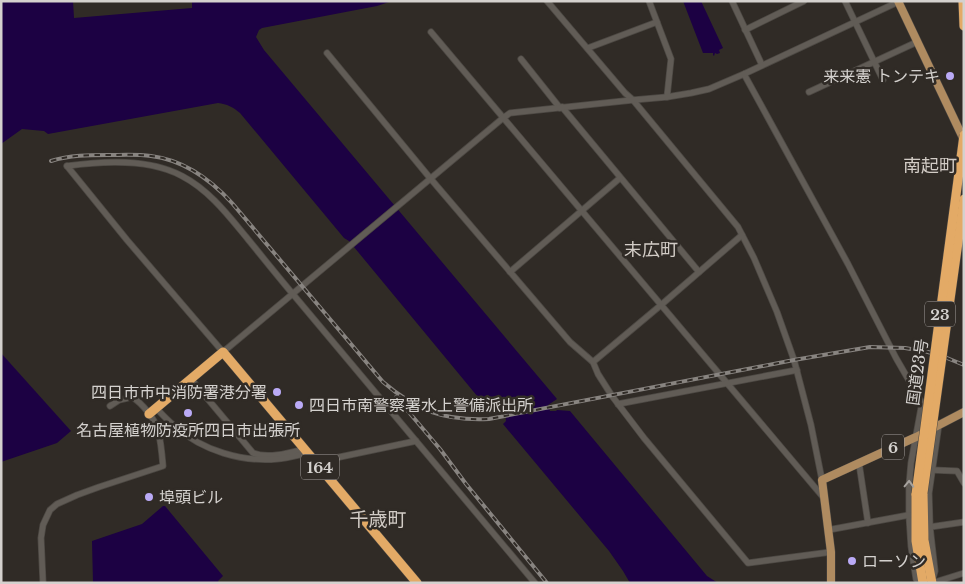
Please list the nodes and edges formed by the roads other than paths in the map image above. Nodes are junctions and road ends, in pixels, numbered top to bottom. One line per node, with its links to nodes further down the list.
1 (547, 1): 14 (street)
2 (649, 1): 8 (street)
3 (732, 1): 11 (street)
4 (804, 1): 11 (street)
5 (845, 1): 9 (street)
6 (963, 1): 10 (highway)
7 (899, 2): 9 (street); 13 (main road)
8 (657, 22): 14 (street); 22 (street)
9 (855, 22): 17 (street); 18 (street)
10 (964, 26)
11 (745, 30): 18 (street)
12 (431, 32): 25 (street)
13 (917, 42): 17 (street); 27 (main road)
14 (588, 48): 23 (street)
15 (327, 54): 28 (street)
16 (521, 59): 24 (street)
17 (874, 62): 20 (street); 21 (street)
18 (762, 65): 19 (street)
19 (744, 74): 22 (street); 47 (street)
20 (883, 80)
21 (809, 92)
22 (667, 97): 23 (street)
23 (632, 100): 24 (street); 32 (street)
24 (561, 107): 25 (street); 29 (street)
25 (503, 118): 28 (street); 31 (street)
26 (964, 135): 57 (highway, 国道23号 / 23, bridge)
27 (964, 140)
28 (430, 178): 33 (street); 35 (street)
29 (620, 178): 31 (street); 34 (street)
30 (964, 199): 57 (highway, 国道23号 / 23, bridge)
31 (582, 210): 33 (street); 36 (street)
32 (742, 236): 34 (street); 39 (street)
33 (510, 272): 38 (street)
34 (699, 272): 36 (street)
35 (293, 294): 37 (street); 37 (street); 48 (street)
36 (661, 305): 38 (street); 41 (street)
37 (223, 352): 40 (highway); 49 (highway, 164)
38 (593, 362): 42 (street)
39 (797, 370): 41 (street); 55 (street)
40 (191, 379): 44 (highway); 49 (street)
41 (728, 384): 42 (street); 58 (street)
42 (618, 404): 64 (street)
43 (110, 406): 44 (street)
44 (153, 411): 49 (street); 66 (street)
45 (964, 412): 46 (main road, 6)
46 (940, 424): 47 (main road, 6); 53 (street)
47 (916, 437): 51 (main road, 6); 59 (street, one-way to 47)
48 (416, 441): 50 (street); 68 (street)
49 (306, 451): 50 (highway, 164)
50 (316, 462): 67 (highway, 164)
51 (859, 463): 55 (main road, 6); 61 (street)
52 (964, 468): 54 (street)
53 (932, 470): 54 (street); 62 (street)
54 (957, 471): 56 (street)
55 (822, 480): 58 (main road)
56 (964, 483)
57 (919, 493): 70 (highway, 国道23号 / 23); 71 (highway, 国道23号 / 23)
58 (823, 497): 63 (main road)
59 (909, 515): 61 (street); 70 (street)
60 (964, 522): 62 (street)
61 (868, 523): 63 (street)
62 (930, 527): 71 (street)
63 (828, 530): 64 (main road)
64 (831, 552): 69 (main road)
65 (964, 573): 71 (street)
66 (43, 583)
67 (417, 583)
68 (535, 583)
69 (831, 583)
70 (921, 583)
71 (932, 583)

